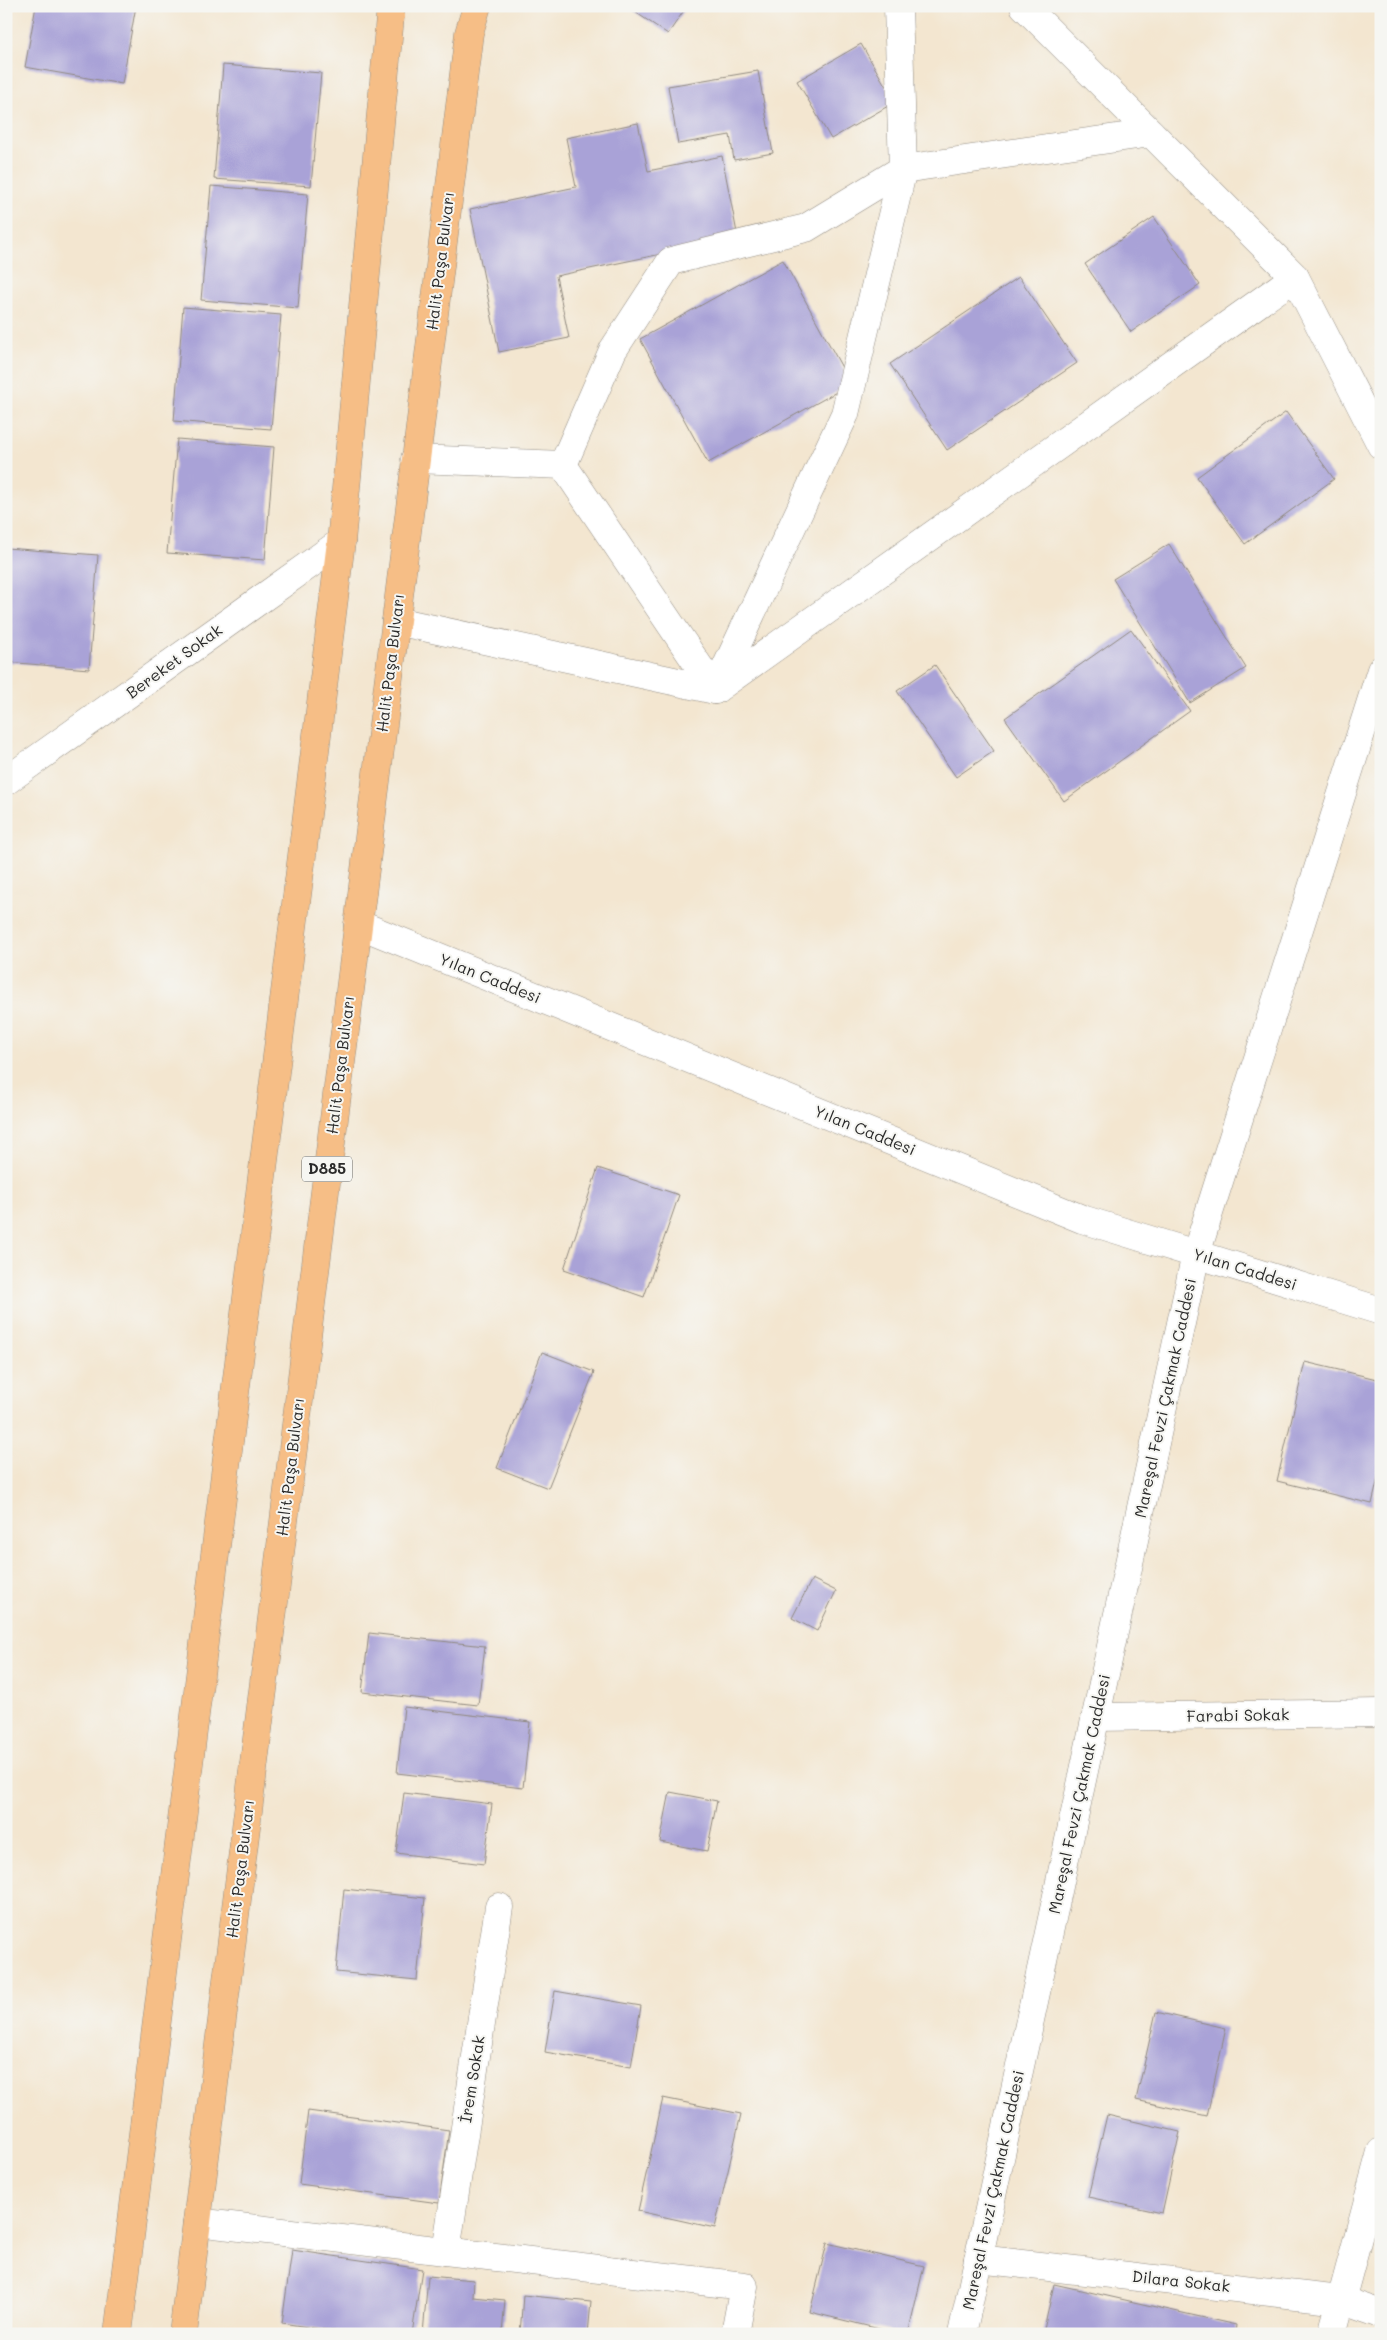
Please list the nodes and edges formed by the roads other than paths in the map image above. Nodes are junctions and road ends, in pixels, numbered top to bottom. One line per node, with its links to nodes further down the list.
1 (391, 6): 13 (highway)
2 (477, 6): 6 (highway, Halit Paşa Bulvarı / D885)
3 (488, 6): 6 (highway)
4 (898, 6): 8 (street)
5 (1024, 6): 7 (street)
6 (469, 33): 11 (highway, Halit Paşa Bulvarı / D885)
7 (1151, 133): 8 (street); 9 (street)
8 (903, 169): 12 (street); 16 (street)
9 (1295, 277): 10 (street); 16 (street)
10 (1381, 445)
11 (415, 459): 12 (street); 14 (highway, Halit Paşa Bulvarı / D885)
12 (563, 465): 16 (street)
13 (341, 542): 17 (street, Bereket Sokak); 30 (highway)
14 (396, 621): 16 (street); 18 (highway, Halit Paşa Bulvarı / D885)
15 (1381, 670): 19 (street, Mareşal Fevzi Çakmak Caddesi)
16 (715, 690)
17 (6, 781)
18 (358, 924): 19 (street, Yılan Caddesi); 25 (highway, Halit Paşa Bulvarı / D885)
19 (1196, 1254): 20 (street, Yılan Caddesi); 22 (street, Mareşal Fevzi Çakmak Caddesi)
20 (1381, 1311)
21 (1381, 1713): 22 (street, Farabi Sokak)
22 (1096, 1717): 27 (street, Mareşal Fevzi Çakmak Caddesi)
23 (499, 1907): 26 (street, İrem Sokak)
24 (1381, 2152): 28 (street)
25 (197, 2222): 26 (street); 31 (highway, Halit Paşa Bulvarı / D885)
26 (446, 2250): 32 (street)
27 (978, 2259): 28 (street, Dilara Sokak); 33 (street, Mareşal Fevzi Çakmak Caddesi)
28 (1341, 2300): 29 (street, Dilara Sokak); 34 (street)
29 (1381, 2314)
30 (118, 2334)
31 (183, 2334)
32 (735, 2334)
33 (962, 2334)
34 (1332, 2334)

